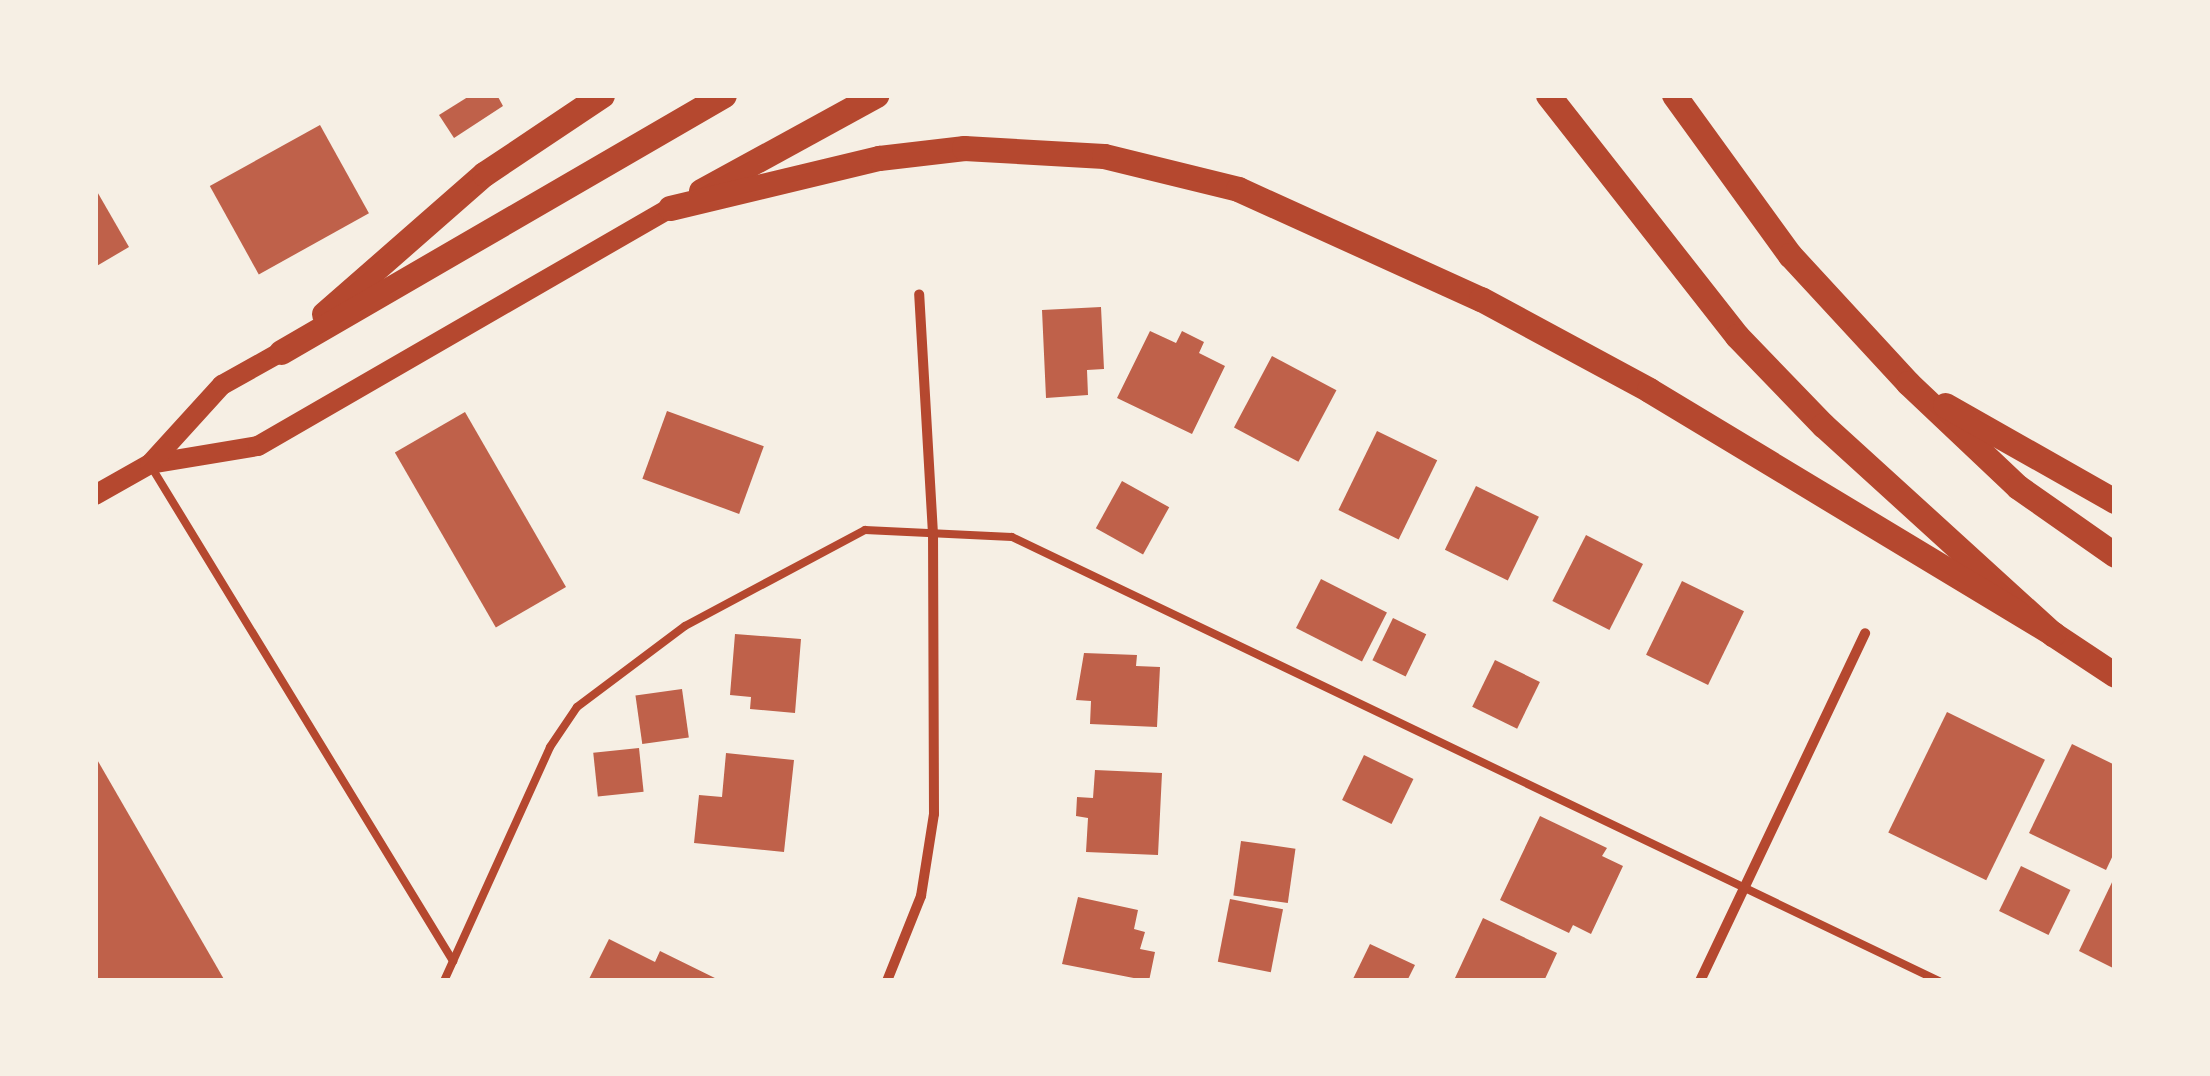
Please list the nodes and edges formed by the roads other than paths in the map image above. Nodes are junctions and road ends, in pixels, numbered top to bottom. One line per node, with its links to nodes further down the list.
1 (602, 95): 8 (main road)
2 (724, 95): 8 (main road)
3 (876, 95): 6 (main road)
4 (1548, 95): 16 (main road)
5 (1674, 95): 9 (main road)
6 (670, 208): 10 (main road); 16 (main road)
7 (920, 294): 13 (street)
8 (280, 352): 10 (main road)
9 (1908, 384): 12 (main road); 14 (main road)
10 (150, 464): 11 (main road); 19 (lane)
11 (95, 495)
12 (2115, 501)
13 (933, 534): 18 (lane); 19 (lane); 21 (street)
14 (2115, 555)
15 (1865, 632): 18 (street)
16 (2053, 634): 17 (main road)
17 (2115, 675)
18 (1743, 888): 22 (street); 23 (lane)
19 (453, 961): 20 (lane)
20 (444, 981)
21 (888, 981)
22 (1700, 981)
23 (1939, 981)

